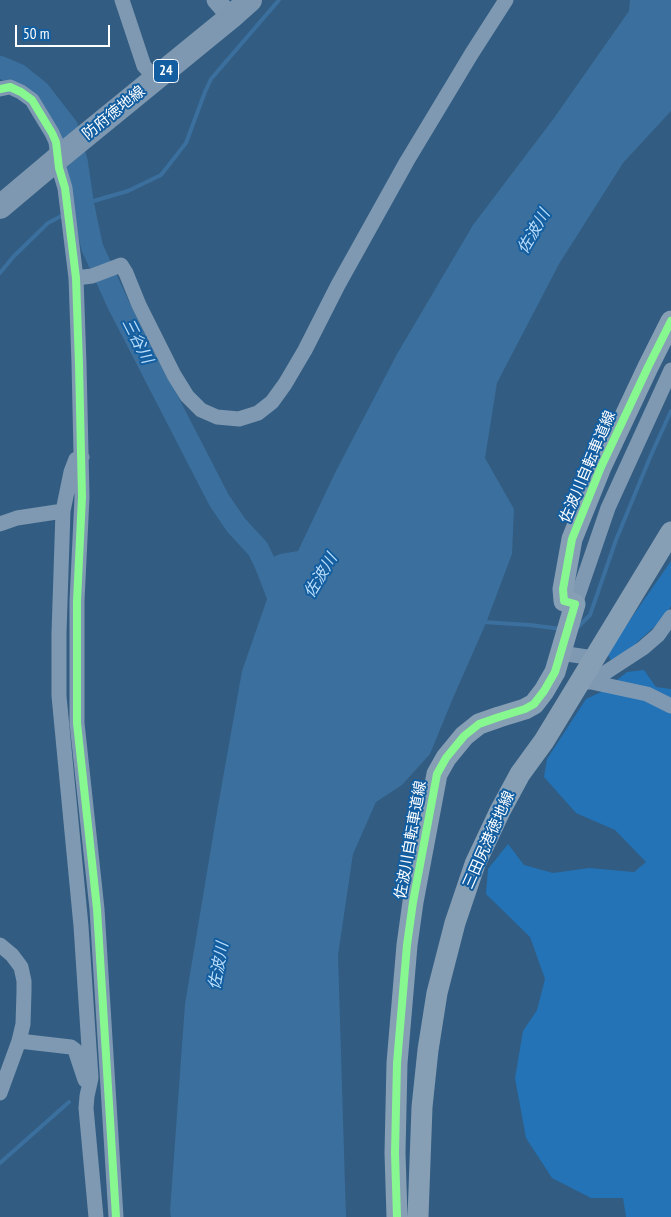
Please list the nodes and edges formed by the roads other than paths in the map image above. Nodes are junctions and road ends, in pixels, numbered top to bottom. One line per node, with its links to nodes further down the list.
1 (122, 0): 5 (street)
2 (250, 0): 4 (main road, 防府徳地線 / 24)
3 (506, 0): 9 (street)
4 (223, 9): 5 (main road, 防府徳地線 / 24)
5 (156, 79): 7 (main road, 防府徳地線 / 24)
6 (0, 89): 7 (street)
7 (68, 150): 8 (main road, 防府徳地線 / 24); 9 (street)
8 (0, 207)
9 (76, 278): 12 (street)
10 (671, 321): 16 (main road, 佐波川自転車道線)
11 (671, 370): 16 (street)
12 (82, 457): 13 (street); 26 (street)
13 (63, 512): 14 (street); 24 (street)
14 (0, 524)
15 (671, 532): 19 (main road, 三田尻港徳地線)
16 (574, 609): 18 (main road, 佐波川自転車道線)
17 (671, 617): 20 (street)
18 (562, 647): 19 (street); 29 (main road, 佐波川自転車道線)
19 (594, 658): 20 (main road, 三田尻港徳地線)
20 (585, 682): 21 (street); 30 (main road, 三田尻港徳地線)
21 (671, 706)
22 (0, 945): 23 (street)
23 (19, 1041): 24 (street); 25 (street)
24 (88, 1089): 26 (street); 27 (street)
25 (0, 1093)
26 (112, 1156): 28 (street)
27 (96, 1217)
28 (116, 1217)
29 (397, 1217)
30 (418, 1217)

